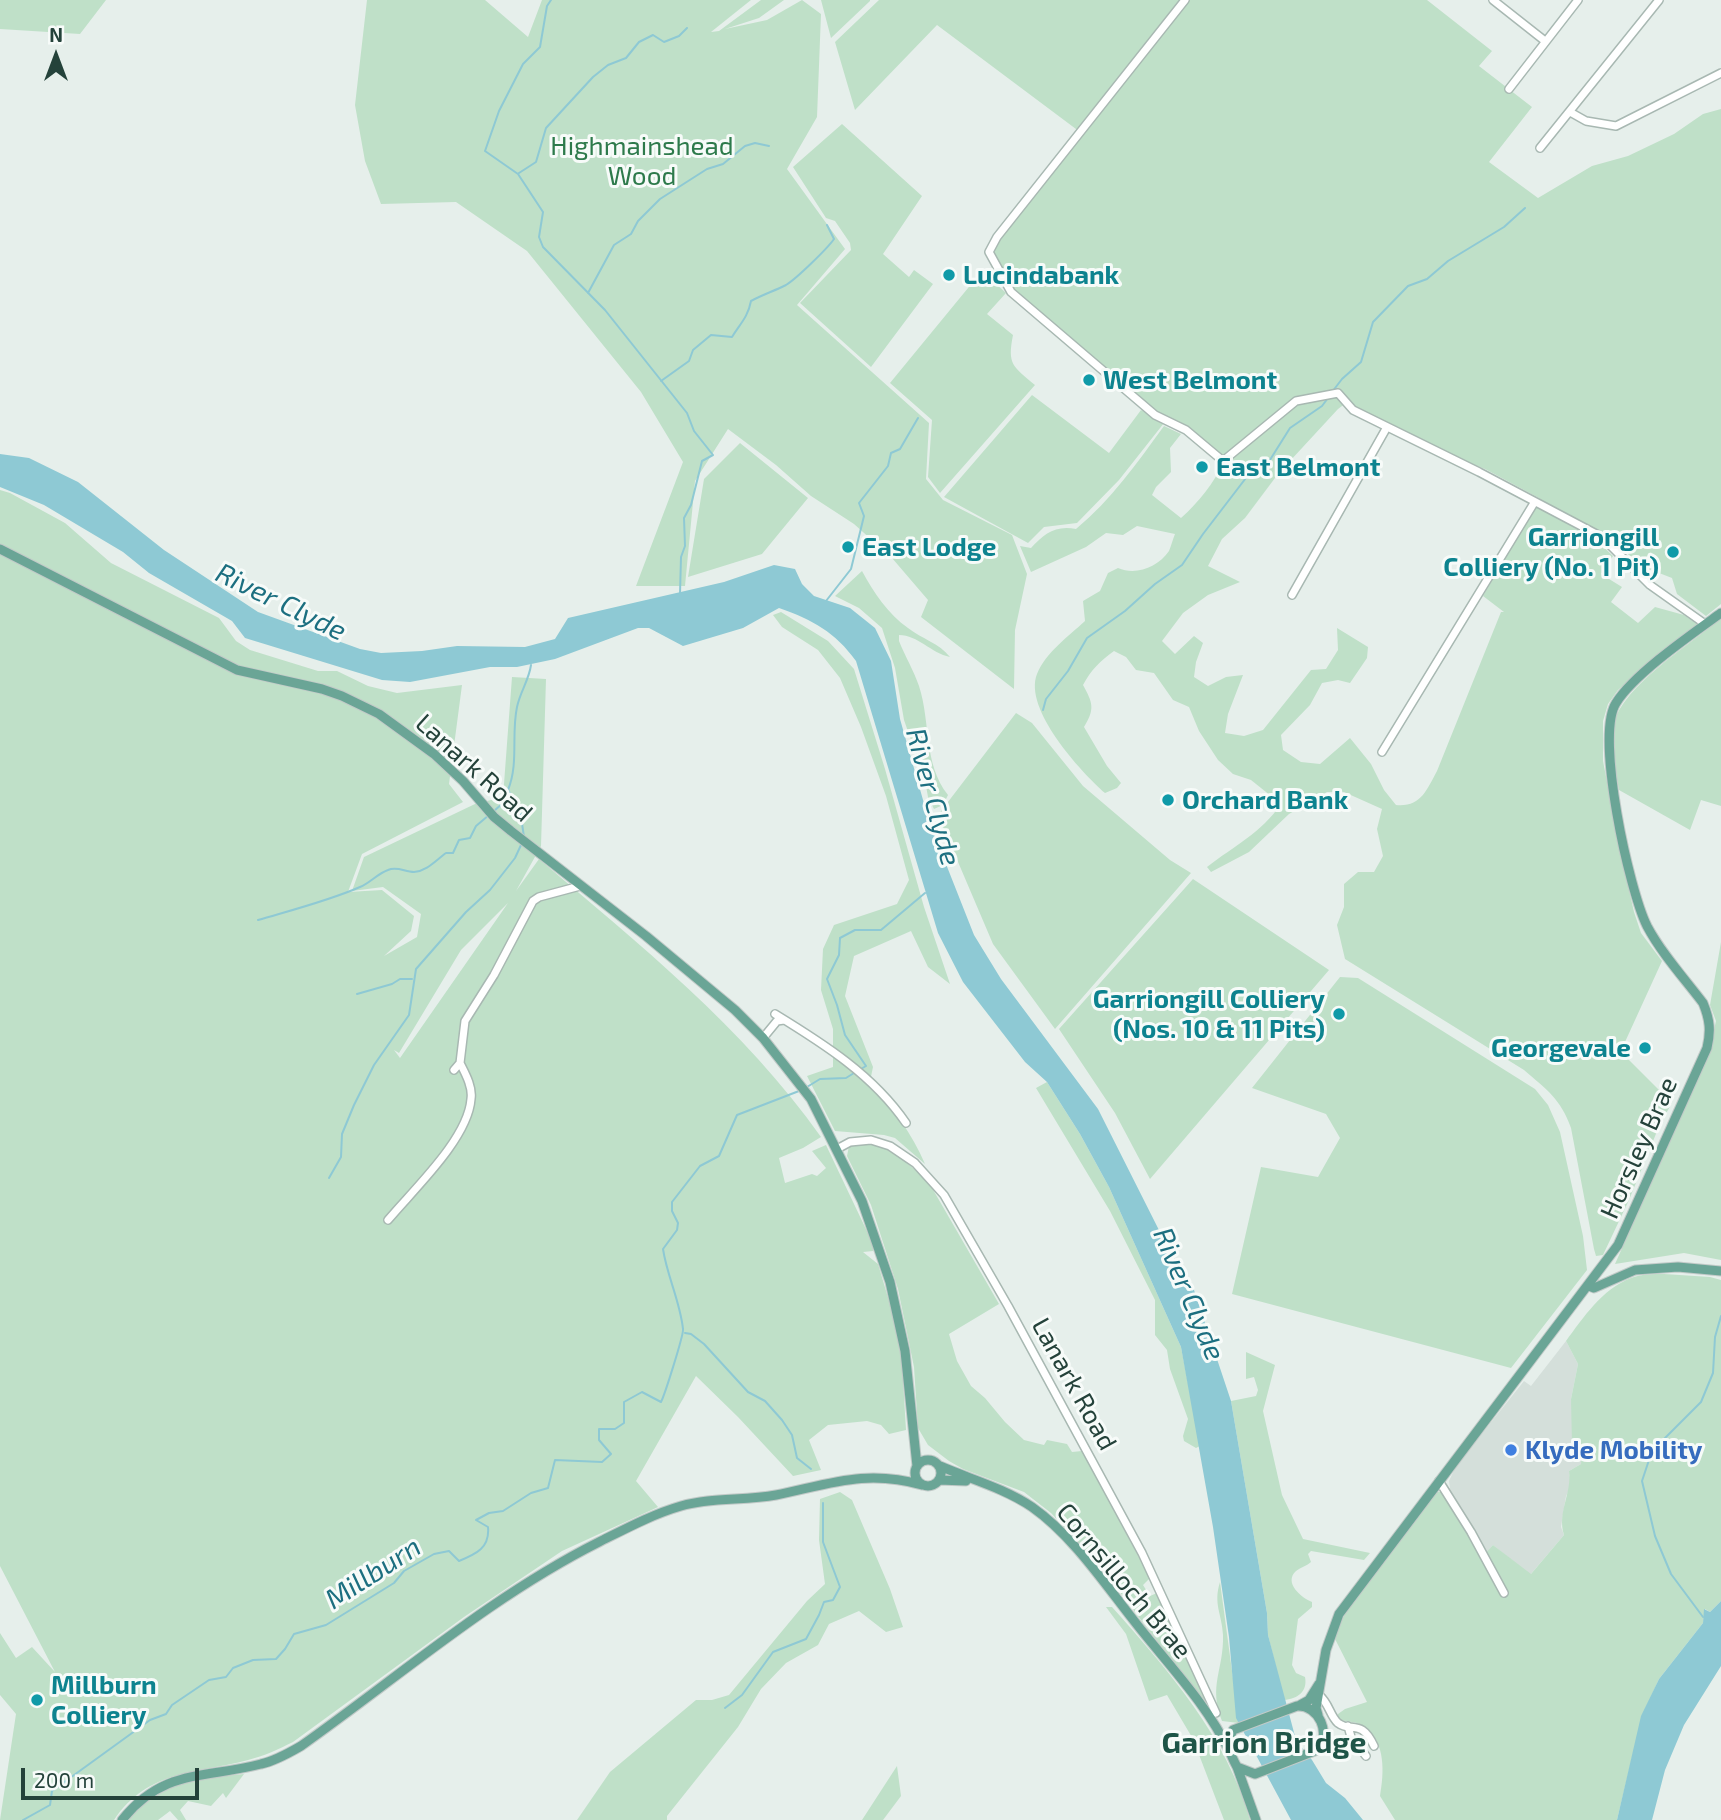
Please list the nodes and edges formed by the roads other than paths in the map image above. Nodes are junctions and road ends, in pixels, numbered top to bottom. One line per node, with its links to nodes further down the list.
1 (1185, 0): 10 (street)
2 (1493, 0): 5 (street)
3 (1577, 0): 5 (street)
4 (1659, 0): 8 (street)
5 (1545, 41): 7 (street)
6 (1721, 74): 8 (street)
7 (1509, 89)
8 (1570, 112): 9 (street)
9 (1540, 148)
10 (1387, 427): 11 (street); 13 (street)
11 (1534, 503): 15 (street); 16 (street)
12 (0, 549): 17 (main road, Lanark Road)
13 (1292, 595)
14 (1721, 613): 15 (main road, Horsley Brae)
15 (1705, 624): 27 (main road, Horsley Brae)
16 (1382, 752)
17 (580, 886): 20 (main road, Lanark Road); 21 (street)
18 (775, 1014): 19 (street)
19 (784, 1020): 20 (street); 23 (street)
20 (763, 1038): 24 (main road, Lanark Road)
21 (460, 1063): 22 (street); 25 (street)
22 (454, 1070)
23 (906, 1123)
24 (836, 1149): 28 (main road, Lanark Road); 40 (street, Lanark Road)
25 (388, 1220)
26 (1717, 1271): 27 (main road)
27 (1588, 1286): 33 (main road, Horsley Brae)
28 (916, 1440): 29 (main road); 30 (main road, Lanark Road)
29 (936, 1463): 30 (main road); 32 (main road); 34 (main road, Cornsilloch Brae)
30 (916, 1467): 31 (main road); 35 (main road)
31 (895, 1477): 35 (main road); 51 (main road)
32 (939, 1480): 34 (main road, Cornsilloch Brae); 35 (main road)
33 (1439, 1481): 36 (street); 37 (main road, Horsley Brae)
34 (982, 1484): 43 (main road, Cornsilloch Brae)
35 (922, 1485)
36 (1504, 1592)
37 (1321, 1679): 38 (main road, Horsley Brae); 39 (main road, Horsley Brae)
38 (1319, 1695): 41 (main road, Horsley Brae); 42 (street)
39 (1299, 1705): 41 (main road); 44 (main road)
40 (1216, 1713)
41 (1318, 1715): 49 (main road, Horsley Brae)
42 (1348, 1726): 45 (street); 47 (street)
43 (1217, 1728): 44 (main road); 46 (main road, Cornsilloch Brae)
44 (1237, 1729): 46 (main road)
45 (1374, 1746)
46 (1229, 1751): 48 (main road, Cornsilloch Brae)
47 (1366, 1756)
48 (1237, 1768): 49 (main road); 50 (main road)
49 (1255, 1774): 50 (main road)
50 (1247, 1797): 52 (main road)
51 (122, 1820)
52 (1256, 1820)

